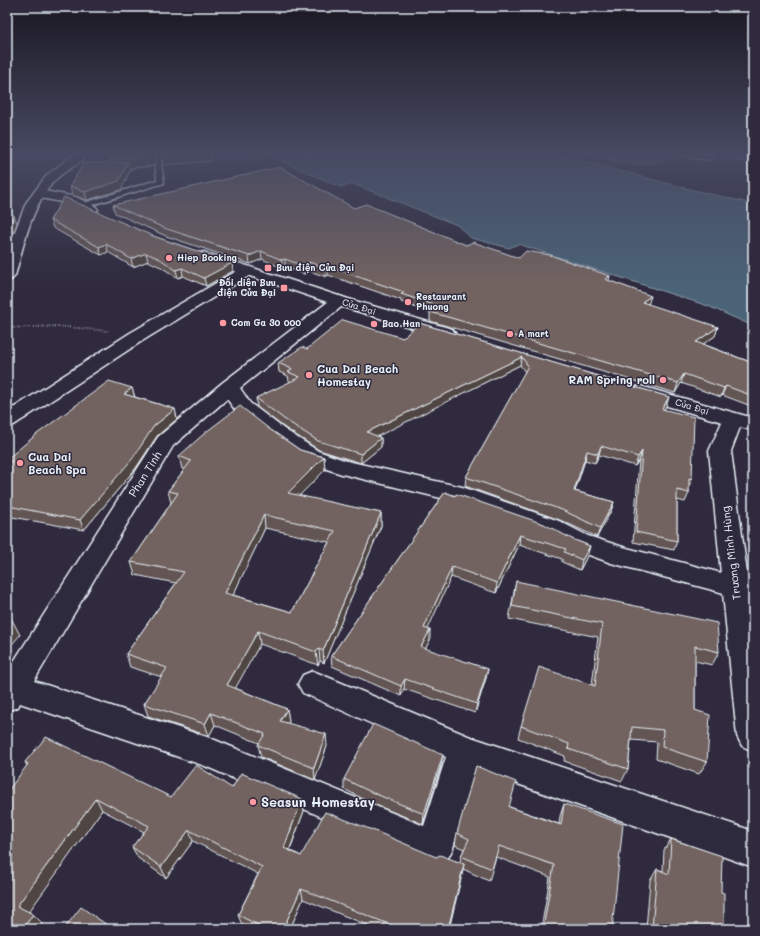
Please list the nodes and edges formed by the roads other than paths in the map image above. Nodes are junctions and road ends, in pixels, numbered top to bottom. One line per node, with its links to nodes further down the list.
1 (38, 197): 8 (street)
2 (53, 197): 4 (street)
3 (109, 197): 4 (lane)
4 (82, 205): 5 (street)
5 (107, 217)
6 (189, 250): 7 (street, Cửa Đại)
7 (247, 271): 9 (street, Cửa Đại); 13 (street)
8 (7, 276)
9 (339, 301): 10 (street, Cửa Đại); 11 (street, Phan Tình)
10 (458, 336)
11 (229, 387): 15 (street); 18 (street, Phan Tình)
12 (623, 387): 14 (street, Cửa Đại)
13 (10, 416)
14 (743, 422): 15 (street, Trương Minh Hùng)
15 (735, 586): 17 (street, Trương Minh Hùng)
16 (313, 684): 20 (street)
17 (750, 691): 19 (street, Trương Minh Hùng)
18 (10, 692): 20 (street)
19 (753, 736)
20 (464, 750): 21 (street)
21 (753, 849)

